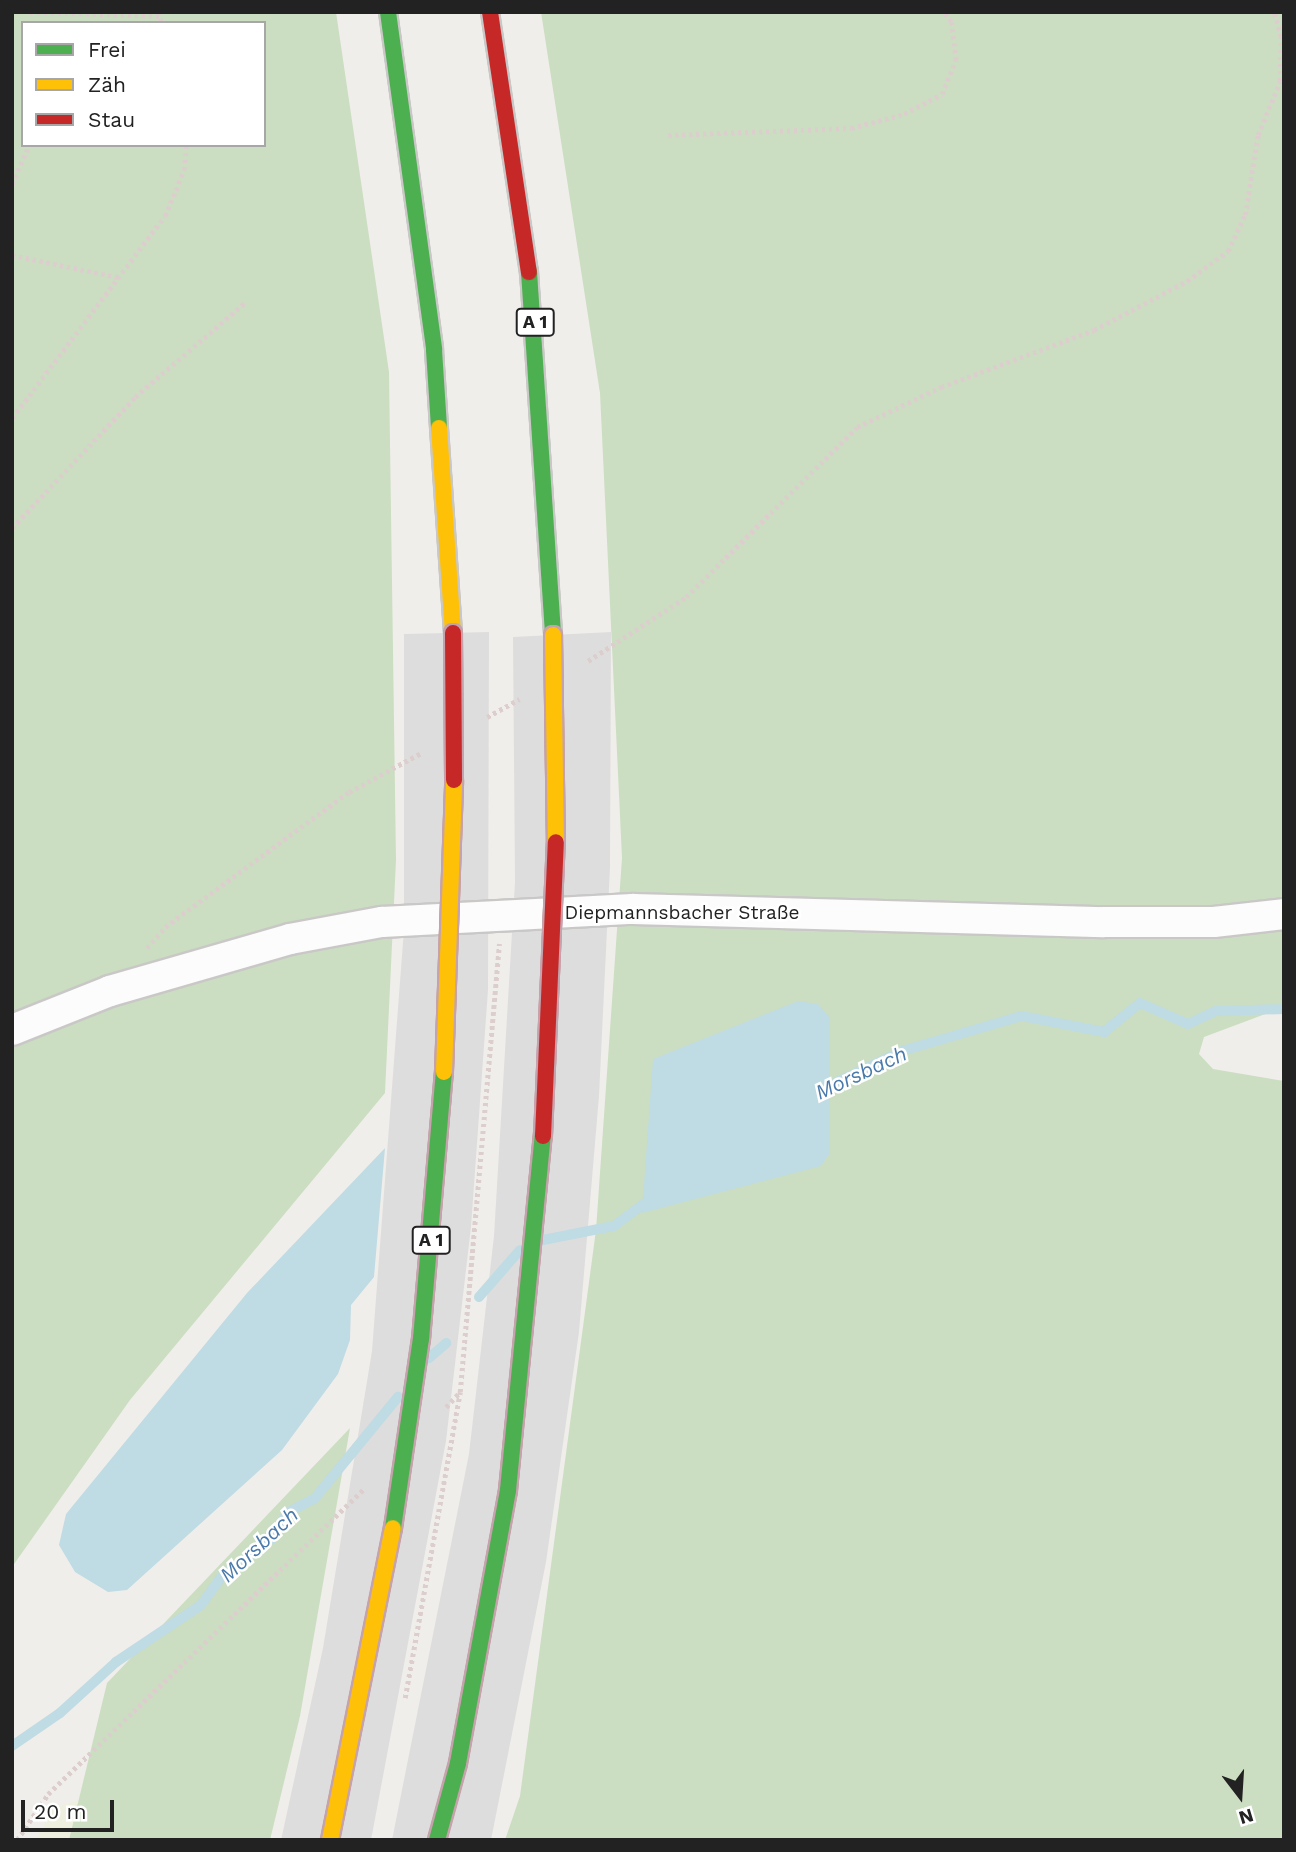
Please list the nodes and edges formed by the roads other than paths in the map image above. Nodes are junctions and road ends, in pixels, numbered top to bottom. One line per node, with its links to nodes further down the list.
1 (388, 12): 5 (highway, A 1, bridge)
2 (490, 12): 6 (highway, A 1, bridge)
3 (1284, 914): 4 (street, Diepmannsbacher Straße)
4 (12, 1030)
5 (330, 1840)
6 (437, 1840)

